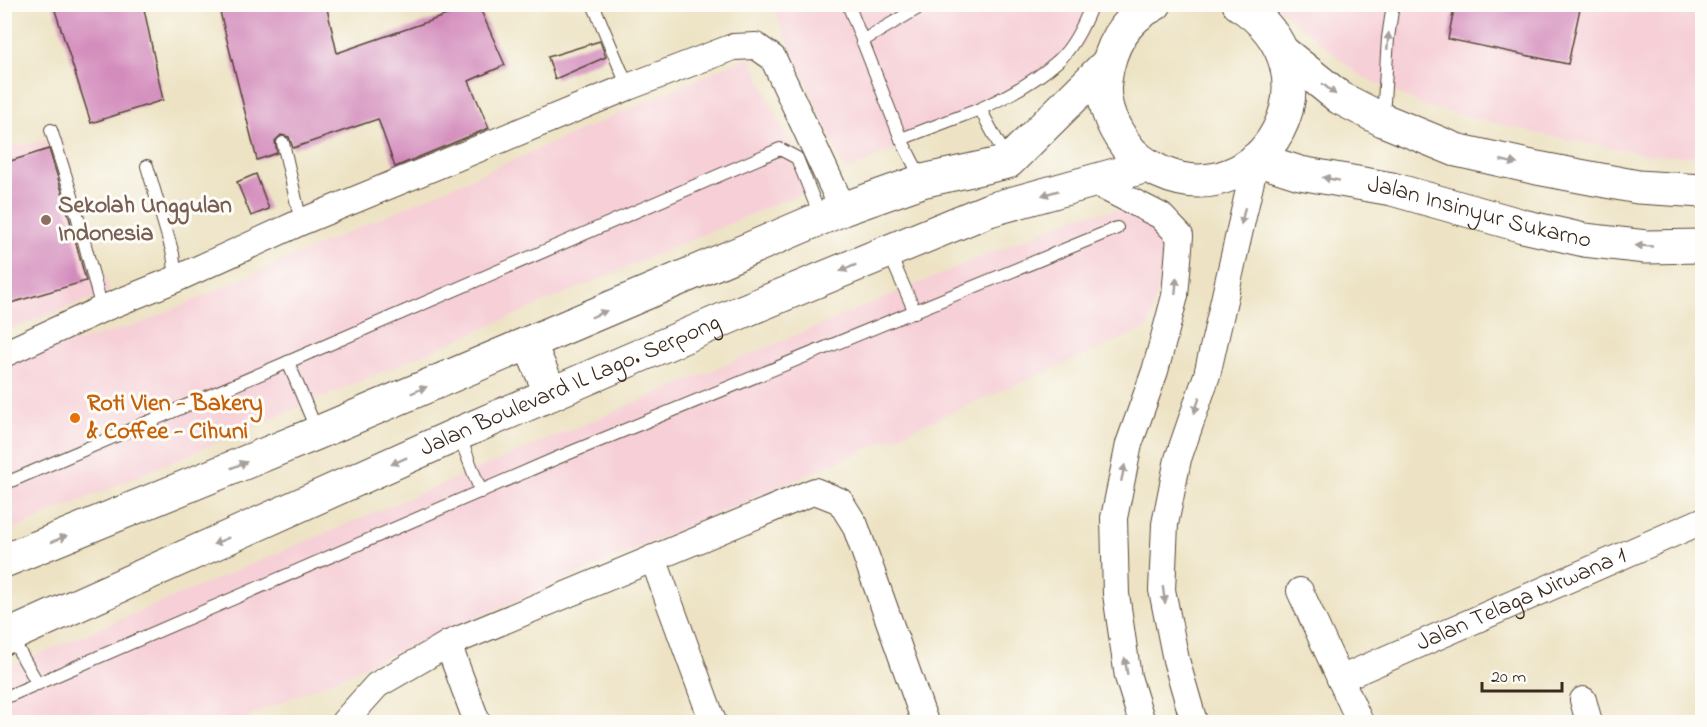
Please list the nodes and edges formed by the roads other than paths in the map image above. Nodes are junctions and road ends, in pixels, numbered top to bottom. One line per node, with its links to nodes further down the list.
1 (592, 4): 11 (lane)
2 (848, 4): 8 (lane)
3 (925, 4): 8 (lane)
4 (1092, 4): 12 (lane)
5 (1155, 4): 10 (main road)
6 (1239, 4): 9 (main road)
7 (1393, 4): 13 (lane, one-way to 7)
8 (862, 41): 15 (lane)
9 (1284, 53): 13 (main road, one-way to 13); 17 (main road)
10 (1107, 64): 18 (main road); 20 (main road)
11 (628, 87): 24 (street); 25 (street)
12 (980, 109): 15 (lane); 18 (lane)
13 (1383, 120): 23 (main road, one-way to 23)
14 (51, 130): 30 (lane)
15 (901, 139): 21 (lane)
16 (283, 143): 25 (lane)
17 (1256, 159): 20 (main road); 27 (main road, Jalan Insinyur Sukarno, one-way to 17); 54 (street, one-way to 54)
18 (1008, 162): 21 (main road)
19 (147, 166): 29 (lane)
20 (1147, 166): 22 (main road, Jalan Boulevard IL Lago. Serpong)
21 (922, 181): 24 (main road)
22 (1092, 181): 28 (main road, Jalan Boulevard IL Lago. Serpong, one-way to 28); 53 (street, one-way to 22)
23 (1702, 191)
24 (832, 214): 32 (main road, one-way to 24); 34 (lane)
25 (301, 222): 29 (street)
26 (1117, 228): 31 (lane)
27 (1702, 246)
28 (888, 252): 31 (lane); 35 (main road, Jalan Boulevard IL Lago. Serpong, one-way to 35)
29 (176, 279): 30 (street)
30 (102, 309): 33 (street)
31 (915, 312): 39 (lane)
32 (529, 344): 35 (main road); 36 (main road, one-way to 32)
33 (4, 354)
34 (288, 362): 36 (lane); 38 (lane)
35 (551, 394): 37 (main road, Jalan Boulevard IL Lago. Serpong)
36 (317, 433): 42 (main road, one-way to 36)
37 (458, 434): 39 (lane); 44 (main road, Jalan Boulevard IL Lago. Serpong, one-way to 44)
38 (4, 484)
39 (481, 492): 47 (lane)
40 (1702, 524): 46 (street, Jalan Telaga Nirwana 1)
41 (653, 558): 45 (street); 51 (street); 52 (street)
42 (4, 561)
43 (1300, 591): 46 (street)
44 (8, 637): 47 (lane)
45 (448, 644): 49 (street); 50 (street)
46 (1340, 679): 55 (street)
47 (38, 684): 48 (lane)
48 (4, 698)
49 (344, 723)
50 (477, 723)
51 (713, 723)
52 (925, 723)
53 (1142, 723)
54 (1194, 723)
55 (1360, 723)

